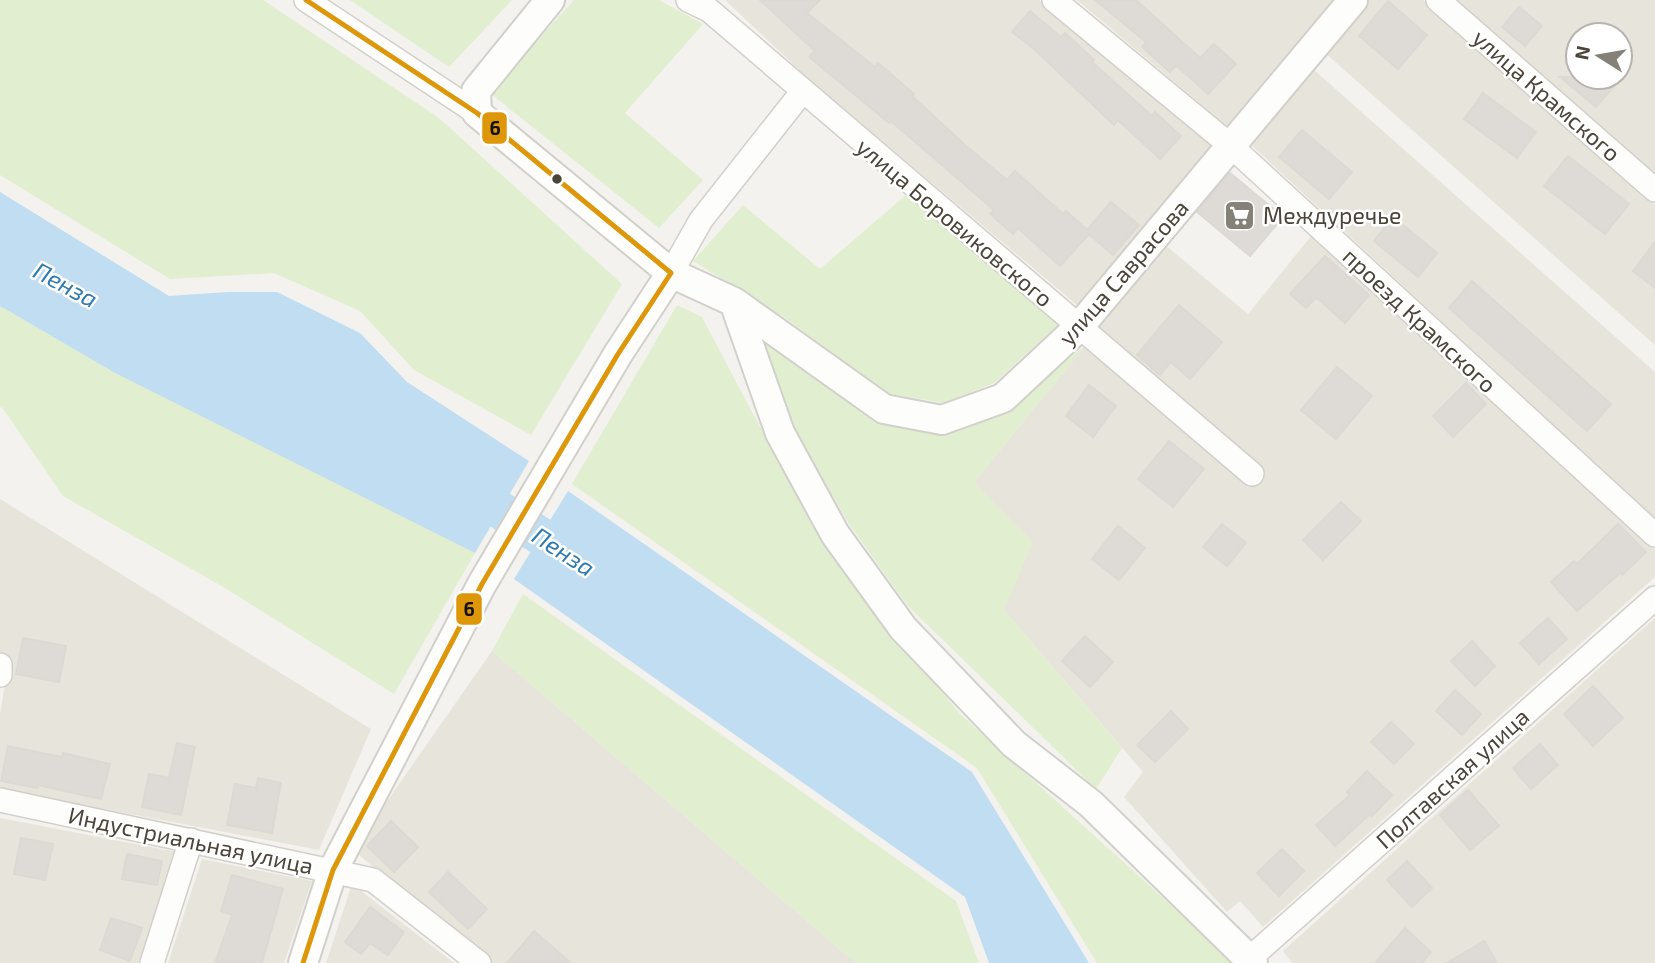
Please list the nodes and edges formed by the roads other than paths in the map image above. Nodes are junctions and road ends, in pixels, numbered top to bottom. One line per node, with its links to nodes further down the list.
1 (306, 0): 8 (street)
2 (550, 0): 8 (street)
3 (688, 0): 7 (street, улица Боровиковского)
4 (1054, 0): 9 (street, проезд Крамского)
5 (1353, 0): 9 (street, улица Саврасова)
6 (1438, 0): 10 (street, улица Крамского)
7 (802, 92): 11 (street); 13 (street, улица Боровиковского)
8 (477, 113): 11 (street, улица Саврасова)
9 (1231, 146): 13 (street, улица Саврасова); 15 (street, проезд Крамского)
10 (1655, 190)
11 (671, 273): 12 (street, улица Саврасова); 21 (street)
12 (734, 302): 13 (street, улица Саврасова); 22 (street)
13 (1079, 327): 14 (street, улица Боровиковского)
14 (1252, 474)
15 (1655, 535)
16 (1655, 598): 22 (street, Полтавская улица)
17 (0, 665): 18 (street)
18 (0, 675)
19 (0, 800): 20 (street, Индустриальная улица)
20 (191, 840): 21 (street, Индустриальная улица); 23 (street)
21 (333, 870): 24 (street); 25 (street, Индустриальная улица)
22 (1251, 961)
23 (152, 963)
24 (303, 963)
25 (479, 963)

